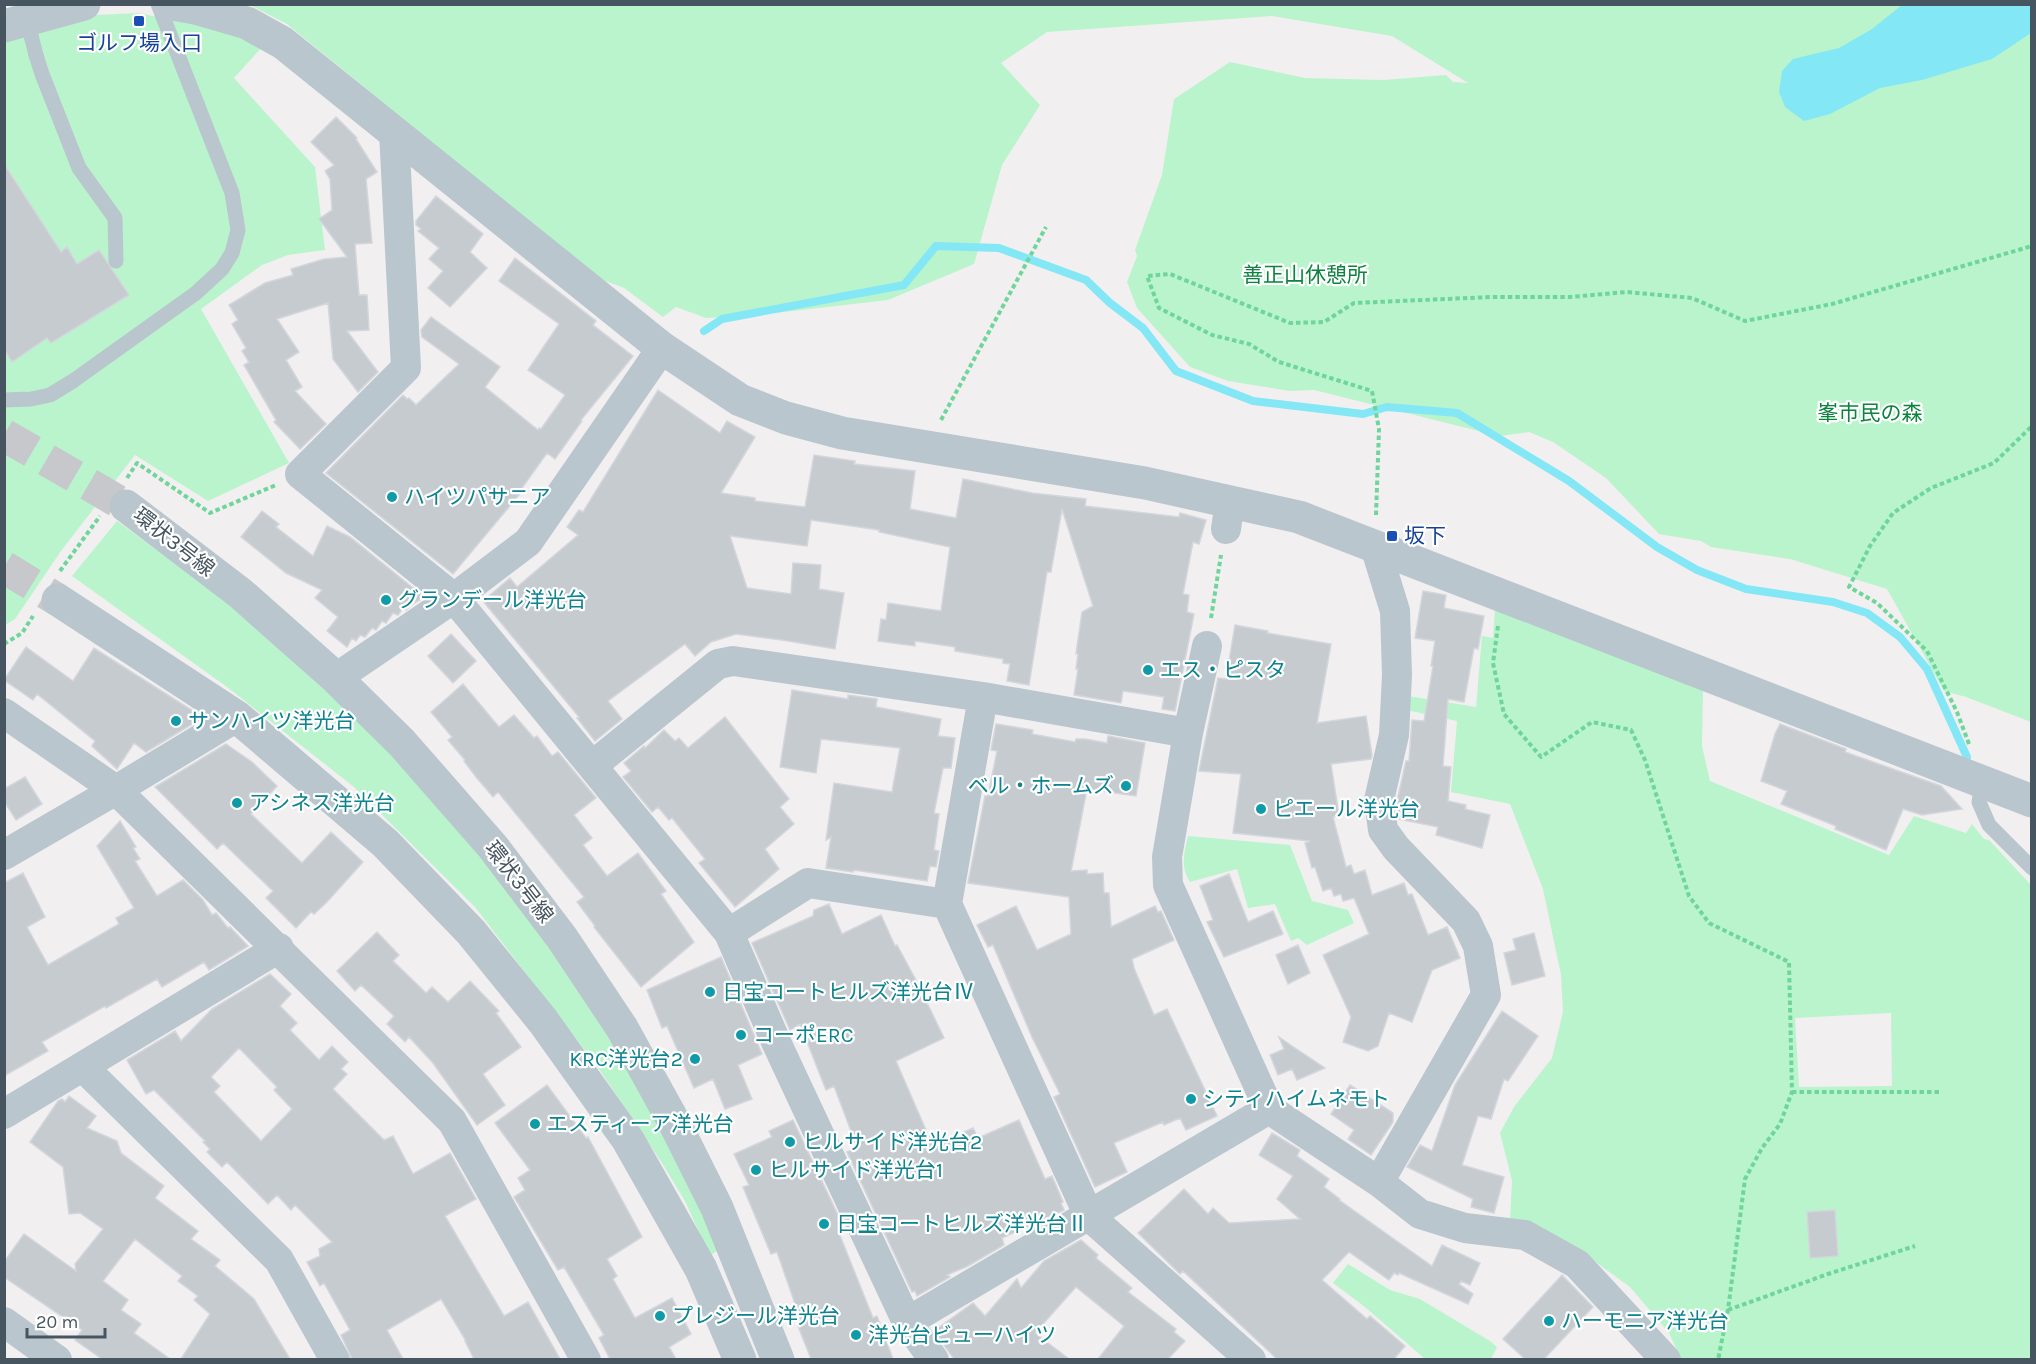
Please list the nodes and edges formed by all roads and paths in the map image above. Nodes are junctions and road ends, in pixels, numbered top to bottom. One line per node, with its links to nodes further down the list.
1 (23, 4): 10 (lane, bridge)
2 (84, 4): 6 (street)
3 (158, 4): 12 (lane)
4 (172, 4): 5 (street)
5 (234, 11): 7 (street)
6 (4, 26)
7 (394, 132): 11 (street); 19 (street)
8 (1046, 227): 14 (path)
9 (2031, 246): 17 (path)
10 (116, 261)
11 (662, 348): 14 (street); 19 (street)
12 (4, 400)
13 (2031, 426): 30 (path)
14 (926, 447): 16 (street)
15 (126, 506): 24 (street, 環状3号線)
16 (1228, 515): 17 (street); 23 (path)
17 (1376, 546): 18 (street); 43 (street)
18 (1503, 596): 30 (street); 39 (path)
19 (454, 598): 24 (street); 29 (street)
20 (58, 600): 27 (street)
21 (22, 633): 22 (path)
22 (4, 644)
23 (1207, 646): 28 (street)
24 (336, 678): 53 (street, 環状3号線)
25 (983, 697): 28 (street); 29 (street); 35 (street)
26 (4, 713): 31 (street)
27 (237, 717): 31 (street); 52 (street)
28 (1188, 733): 41 (street)
29 (592, 765): 36 (street)
30 (1982, 781): 32 (street); 34 (lane)
31 (116, 790): 33 (street); 37 (street)
32 (2031, 801)
33 (4, 855)
34 (2031, 868)
35 (947, 904): 36 (street); 44 (street)
36 (729, 933): 48 (street)
37 (279, 948): 38 (street); 51 (street)
38 (83, 1067): 42 (street); 50 (street)
39 (1792, 1092): 40 (path); 46 (path)
40 (1939, 1092)
41 (1269, 1109): 43 (street); 44 (street)
42 (4, 1114)
43 (1379, 1182): 56 (street)
44 (1089, 1216): 48 (street); 55 (street)
45 (1915, 1246): 46 (path)
46 (1728, 1310): 57 (path)
47 (4, 1322): 49 (street)
48 (907, 1322): 54 (street)
49 (57, 1359)
50 (335, 1359)
51 (586, 1359)
52 (740, 1359)
53 (778, 1359)
54 (934, 1359)
55 (1251, 1359)
56 (1666, 1359)
57 (1718, 1359)

